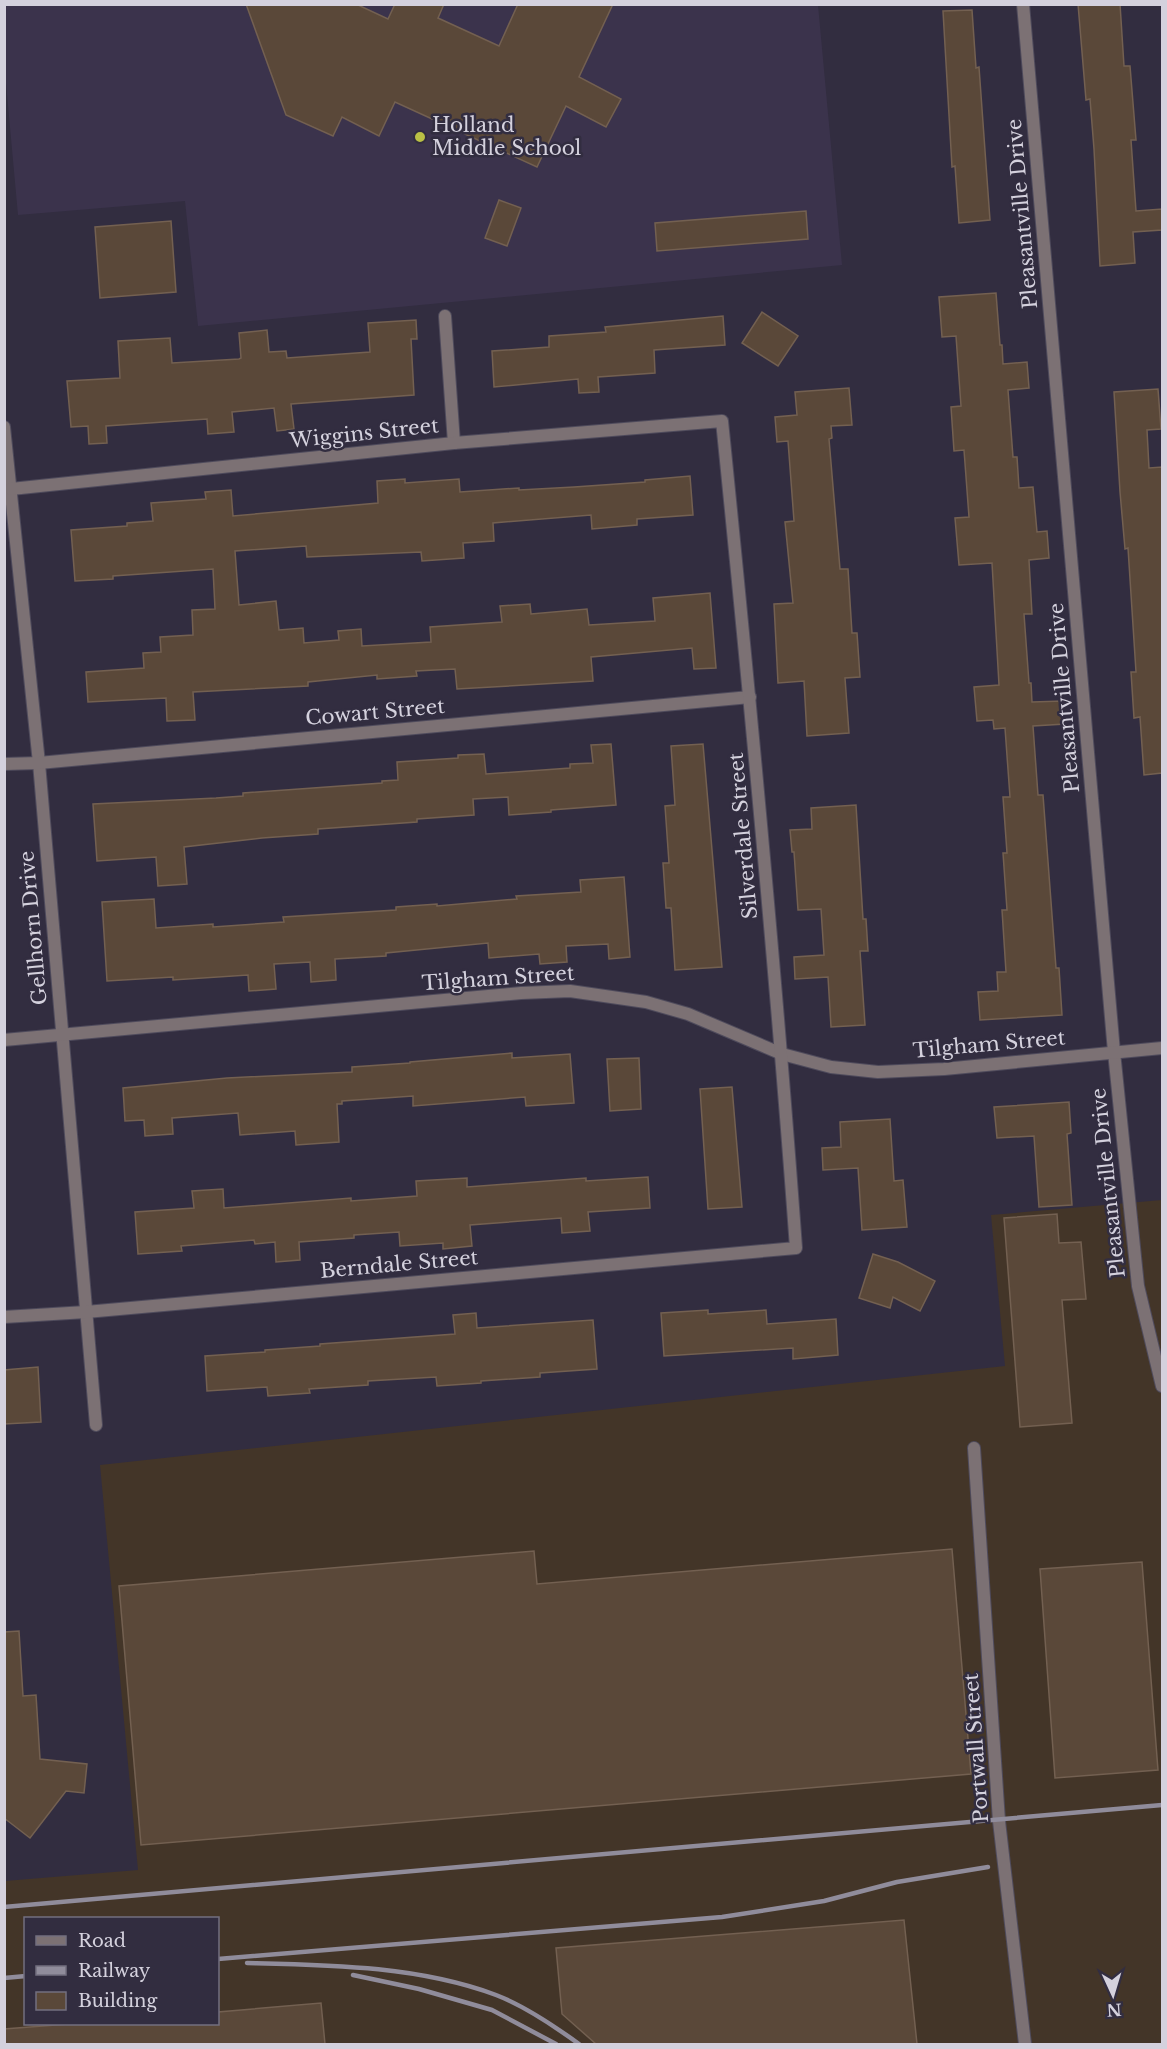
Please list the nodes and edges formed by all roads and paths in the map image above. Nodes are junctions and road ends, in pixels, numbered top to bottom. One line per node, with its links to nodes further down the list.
1 (1023, 4): 13 (street, Pleasantville Drive)
2 (445, 316): 5 (street)
3 (722, 421): 5 (street, Wiggins Street); 7 (street, Silverdale Street)
4 (4, 427): 6 (street, Gellhorn Drive)
5 (454, 443): 6 (street, Wiggins Street)
6 (11, 489): 8 (street, Gellhorn Drive)
7 (750, 697): 8 (street, Cowart Street); 14 (street, Silverdale Street)
8 (39, 763): 9 (street, Cowart Street); 10 (street, Gellhorn Drive)
9 (4, 764)
10 (62, 1036): 11 (street, Tilgham Street); 14 (street, Tilgham Street); 16 (street, Gellhorn Drive)
11 (4, 1040)
12 (1162, 1048): 13 (street, Tilgham Street)
13 (1114, 1052): 14 (street, Tilgham Street); 18 (street, Pleasantville Drive)
14 (782, 1054): 15 (street, Silverdale Street)
15 (796, 1248): 16 (street, Berndale Street)
16 (86, 1312): 17 (street, Berndale Street); 19 (street, Gellhorn Drive)
17 (4, 1317)
18 (1162, 1386)
19 (96, 1425)
20 (974, 1448): 21 (street, Portwall Street)
21 (1025, 2044)

